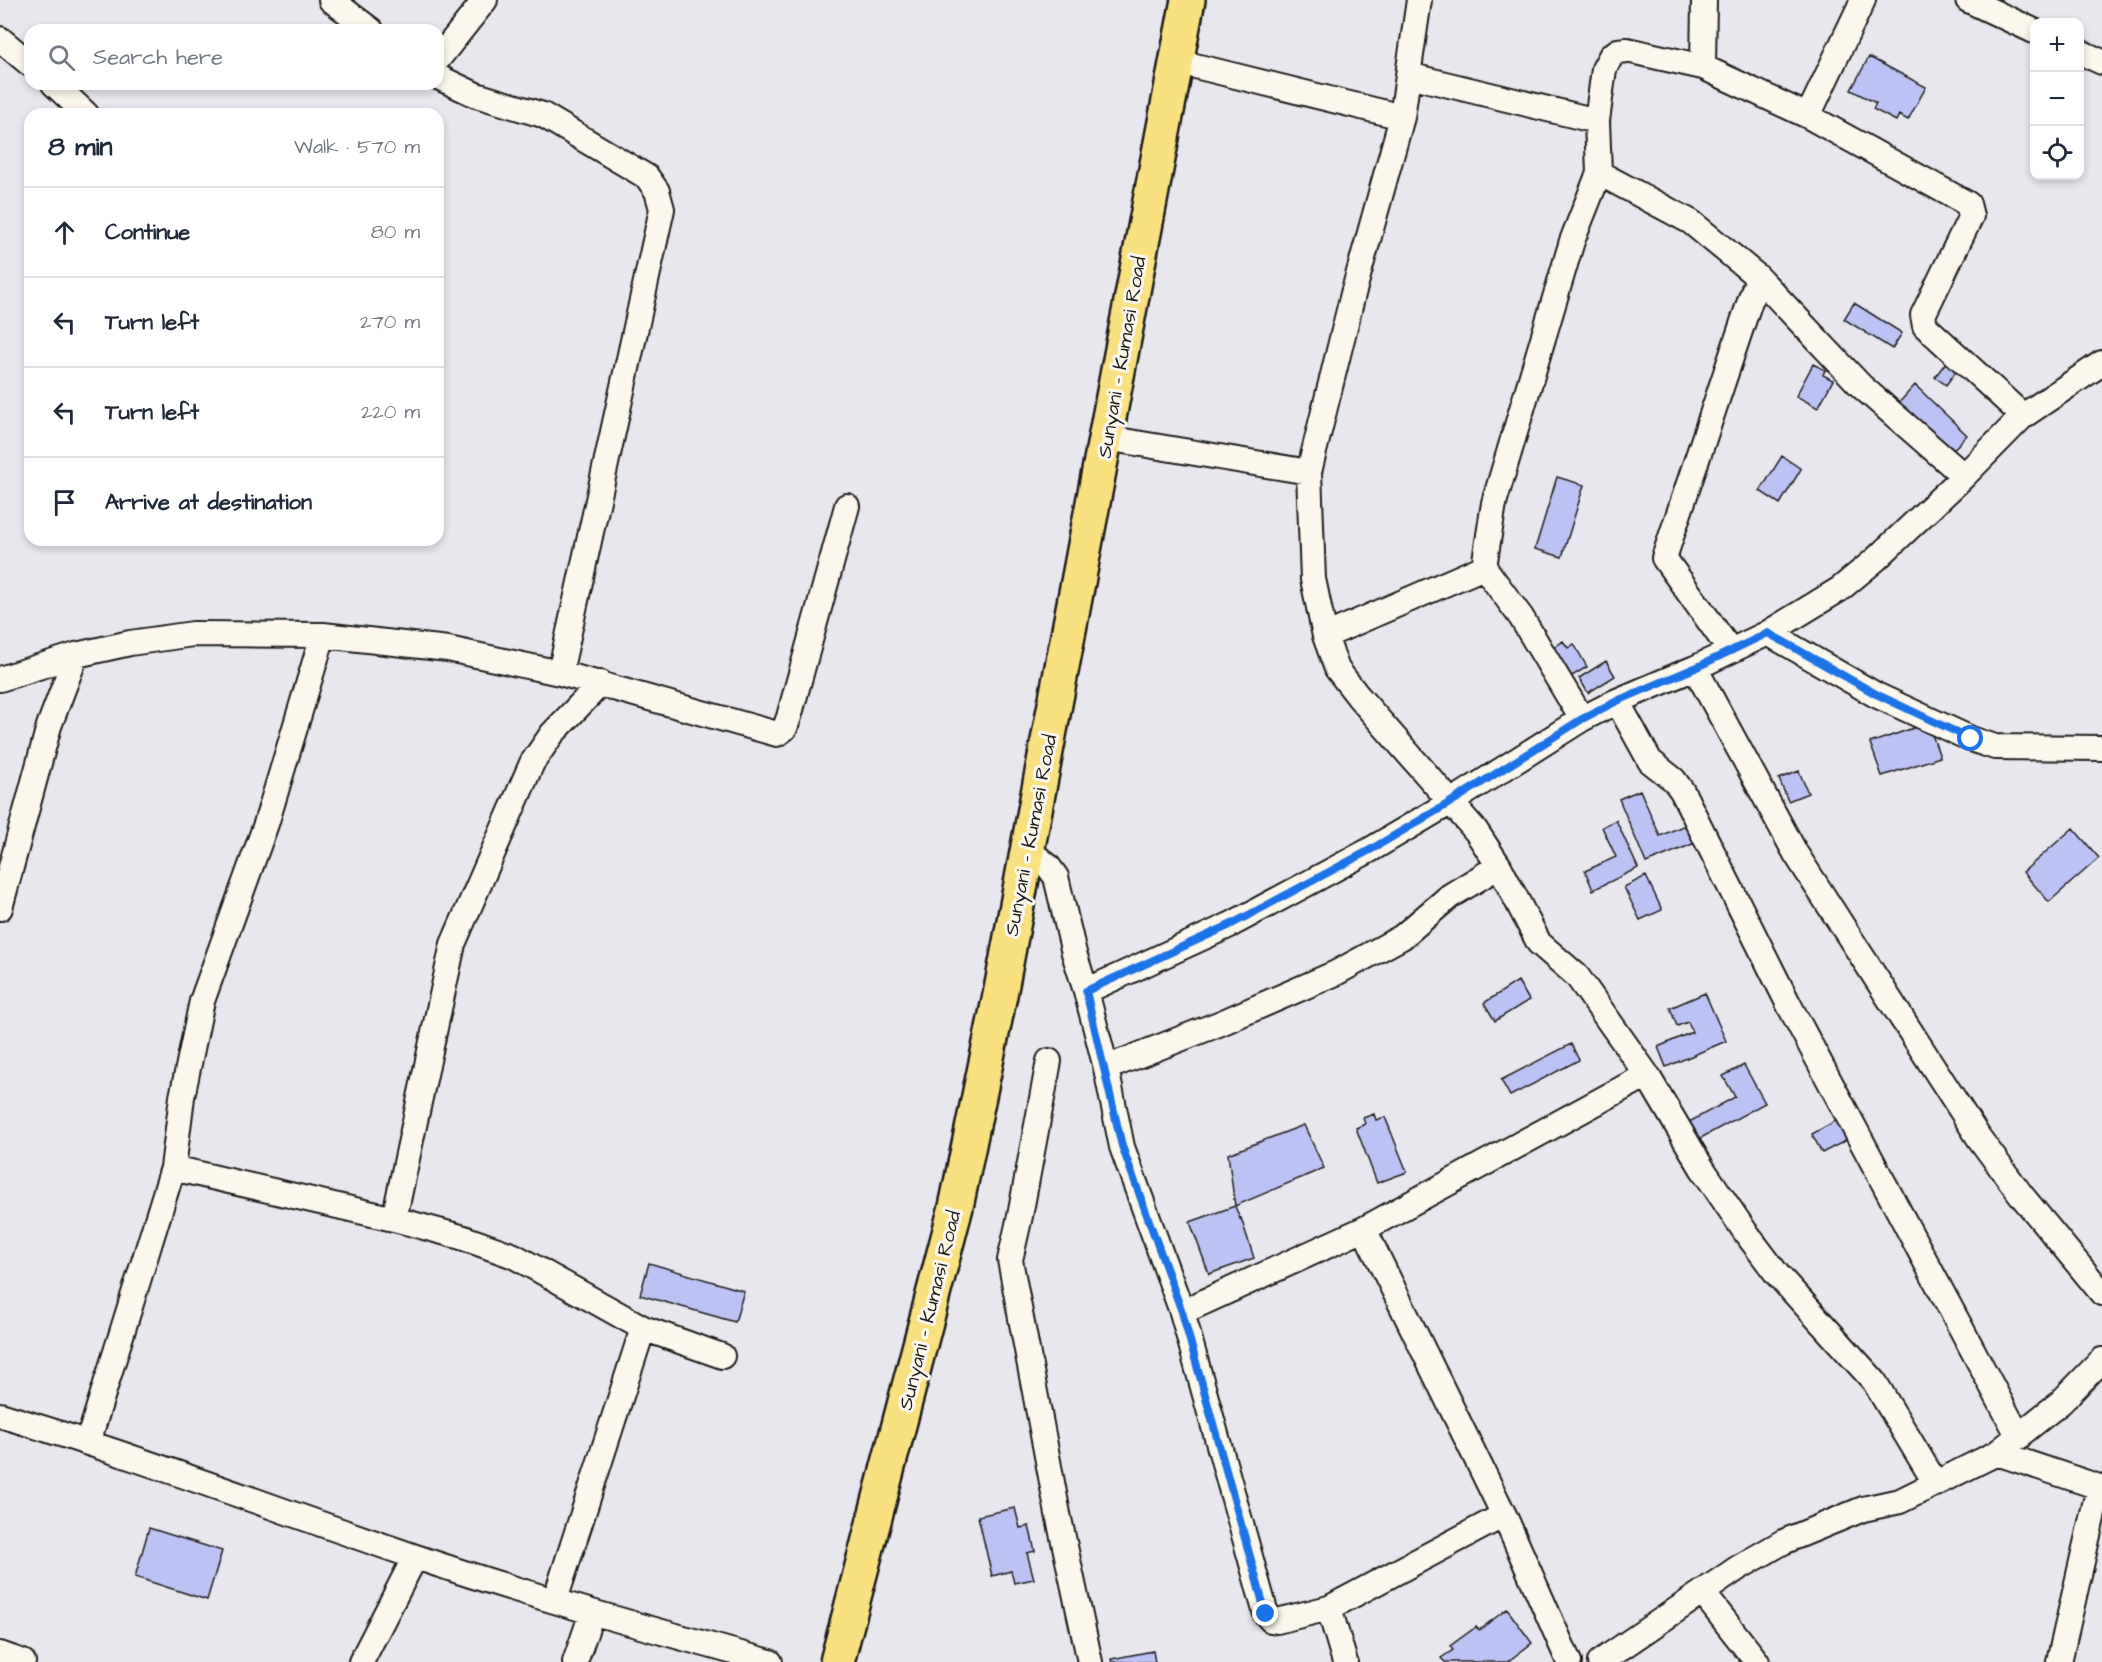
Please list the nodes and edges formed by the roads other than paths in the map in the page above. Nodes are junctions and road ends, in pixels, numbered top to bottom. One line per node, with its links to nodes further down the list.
1 (331, 0): 8 (street)
2 (485, 0): 11 (street)
3 (1188, 0): 14 (main road, Sunyani - Kumasi Road)
4 (1419, 0): 17 (street)
5 (1704, 0): 16 (street)
6 (1863, 0): 21 (street)
7 (1968, 0): 9 (street)
8 (363, 24)
9 (2030, 29)
10 (0, 39): 13 (street)
11 (444, 51)
12 (2084, 54): 15 (street)
13 (24, 59)
14 (1175, 61): 22 (street); 28 (main road, Sunyani - Kumasi Road)
15 (2102, 62)
16 (1703, 67): 21 (street); 23 (street)
17 (1408, 75): 22 (street); 23 (street)
18 (444, 80): 39 (street)
19 (60, 90): 20 (street)
20 (80, 108)
21 (1808, 116): 27 (street)
22 (1402, 117): 29 (street)
23 (1597, 121): 24 (street)
24 (1599, 173): 25 (street); 32 (street)
25 (1758, 277): 30 (street); 36 (street)
26 (2102, 363): 27 (street)
27 (2023, 416): 30 (street)
28 (1106, 438): 29 (street); 46 (main road, Sunyani - Kumasi Road)
29 (1309, 472): 35 (street)
30 (1964, 476): 33 (street)
31 (847, 506): 41 (street)
32 (1484, 567): 35 (street); 43 (street)
33 (1768, 633): 36 (street); 44 (street)
34 (324, 635): 37 (street); 39 (street); 53 (street)
35 (1324, 636): 45 (street)
36 (1730, 650): 38 (street)
37 (76, 655): 40 (street); 48 (street)
38 (1695, 668): 42 (street); 56 (street)
39 (560, 673): 41 (street)
40 (0, 679)
41 (601, 683): 54 (street)
42 (1617, 701): 43 (street); 62 (street)
43 (1582, 719): 45 (street)
44 (2102, 748)
45 (1451, 802): 47 (street); 49 (street)
46 (1027, 849): 49 (street); 78 (main road, Sunyani - Kumasi Road)
47 (1499, 866): 51 (street); 52 (street)
48 (0, 908)
49 (1086, 991): 51 (street)
50 (1049, 1061): 79 (street)
51 (1106, 1068): 57 (street)
52 (1647, 1075): 55 (street); 65 (street)
53 (173, 1168): 54 (street); 63 (street)
54 (394, 1219): 58 (street)
55 (1364, 1229): 57 (street); 67 (street)
56 (2102, 1293)
57 (1182, 1312): 71 (street)
58 (643, 1328): 59 (street); 70 (street)
59 (722, 1356)
60 (2102, 1360): 62 (street)
61 (0, 1415): 63 (street)
62 (2019, 1437): 64 (street)
63 (88, 1442): 68 (street)
64 (1997, 1453): 65 (street); 66 (street)
65 (1936, 1484): 69 (street)
66 (2101, 1488): 84 (street)
67 (1504, 1515): 71 (street); 81 (street)
68 (415, 1557): 70 (street); 75 (street)
69 (1703, 1593): 82 (street); 83 (street)
70 (555, 1600): 72 (street)
71 (1329, 1608): 80 (street)
72 (592, 1613): 76 (street); 77 (street)
73 (0, 1654): 74 (street)
74 (23, 1662)
75 (361, 1662)
76 (575, 1662)
77 (770, 1662)
78 (837, 1662)
79 (1090, 1662)
80 (1346, 1662)
81 (1569, 1662)
82 (1600, 1662)
83 (1757, 1662)
84 (2059, 1662)

